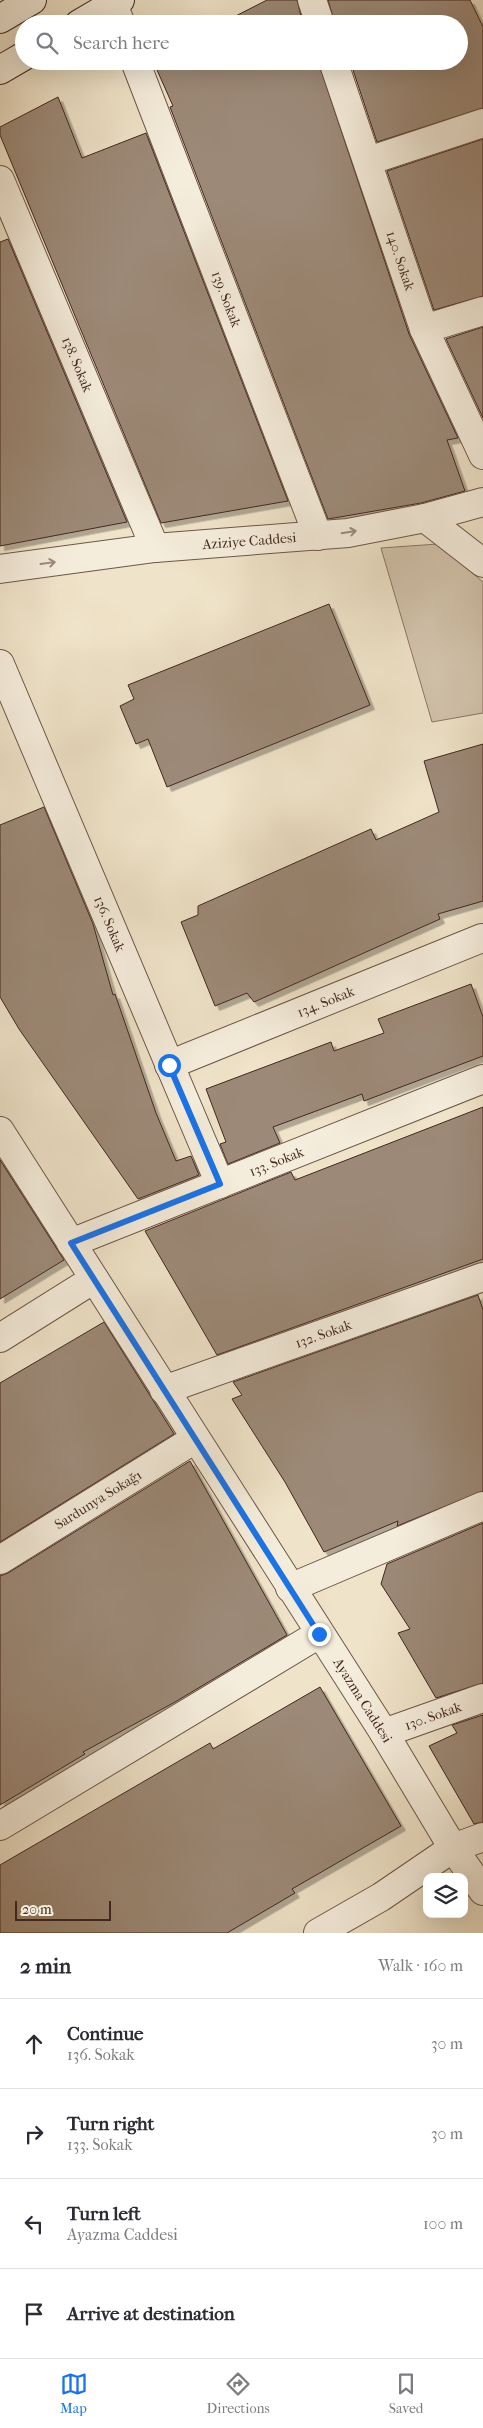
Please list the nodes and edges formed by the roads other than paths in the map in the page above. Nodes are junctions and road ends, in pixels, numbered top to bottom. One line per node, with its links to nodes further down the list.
1 (32, 0): 6 (street)
2 (312, 0): 5 (street)
3 (118, 9): 4 (street)
4 (102, 15)
5 (317, 15)
6 (0, 19)
7 (15, 61): 8 (street)
8 (0, 70)
9 (138, 70): 19 (street, 139. Sokak)
10 (336, 70): 12 (street, 140. Sokak)
11 (483, 123): 12 (street)
12 (368, 161): 15 (street, 140. Sokak)
13 (0, 180): 20 (street, 138. Sokak)
14 (483, 311): 15 (street)
15 (424, 329): 16 (street, 140. Sokak)
16 (483, 455)
17 (483, 502): 18 (street, Aziziye Caddesi)
18 (425, 518): 19 (street, Aziziye Caddesi, one-way to 18); 21 (street)
19 (318, 536): 20 (street, Aziziye Caddesi)
20 (155, 548): 22 (street, Aziziye Caddesi, one-way to 20)
21 (483, 563)
22 (0, 569)
23 (0, 664): 25 (street, 136. Sokak)
24 (483, 939): 25 (street, 134. Sokak)
25 (169, 1065): 28 (street, 136. Sokak)
26 (483, 1079): 28 (street, 133. Sokak)
27 (0, 1131): 29 (street, Ayazma Caddesi)
28 (220, 1184): 29 (street, 133. Sokak)
29 (71, 1243): 31 (street, Ayazma Caddesi)
30 (483, 1277): 33 (street, 132. Sokak)
31 (94, 1279): 32 (street); 33 (street, Ayazma Caddesi)
32 (0, 1338)
33 (164, 1390): 34 (street, Ayazma Caddesi)
34 (195, 1439): 36 (street, Sardunya Sokağı); 37 (street, Ayazma Caddesi)
35 (483, 1506): 37 (street)
36 (0, 1560)
37 (290, 1588): 38 (street, Ayazma Caddesi)
38 (319, 1634): 40 (street, Ayazma Caddesi); 41 (street)
39 (483, 1698): 40 (street, 130. Sokak)
40 (384, 1733): 43 (street, Ayazma Caddesi)
41 (0, 1826)
42 (483, 1837): 43 (street)
43 (453, 1848): 44 (street, Ayazma Caddesi); 45 (street)
44 (483, 1891)
45 (318, 1933)

